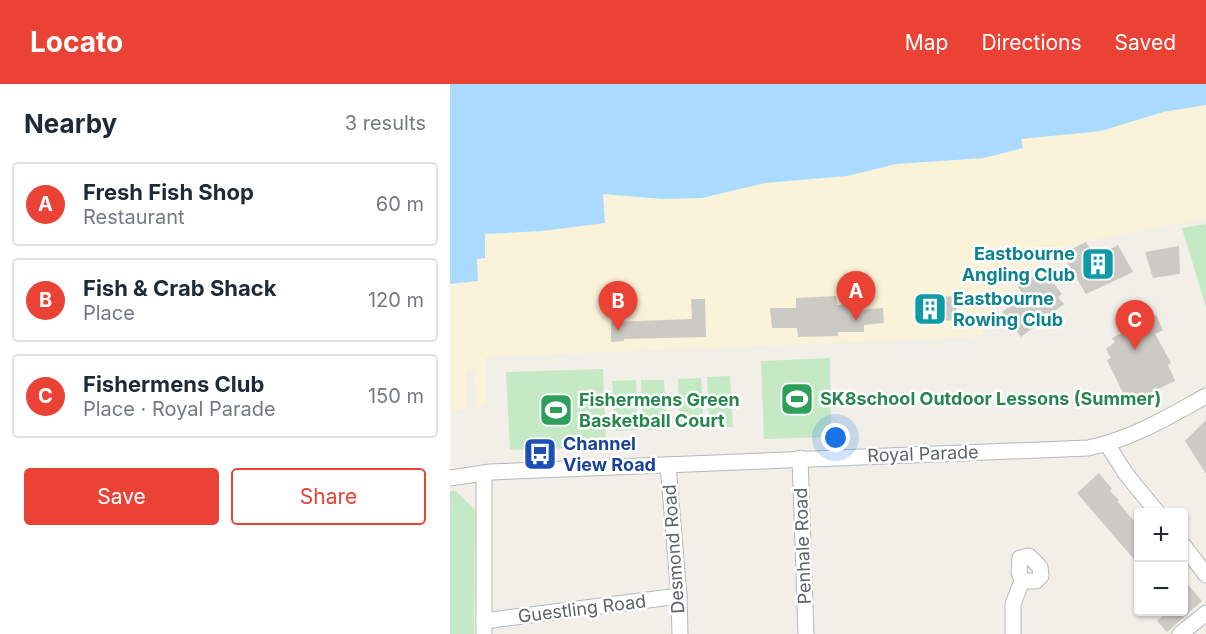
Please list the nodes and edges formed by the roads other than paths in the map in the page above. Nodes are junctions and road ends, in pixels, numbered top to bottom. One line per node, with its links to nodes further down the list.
1 (1206, 396): 2 (street, Royal Parade)
2 (1107, 444): 3 (street, Royal Parade); 7 (street)
3 (800, 458): 4 (street, Royal Parade); 15 (street, Penhale Road)
4 (668, 465): 5 (street, Royal Parade); 11 (street, Desmond Road)
5 (484, 474): 6 (street, Royal Parade); 13 (street)
6 (450, 478)
7 (1153, 508)
8 (1188, 551): 9 (street)
9 (1206, 574)
10 (1022, 581): 16 (street)
11 (679, 596): 13 (street, Guestling Road); 14 (street, Desmond Road)
12 (1206, 613): 17 (street)
13 (484, 627)
14 (680, 634)
15 (806, 634)
16 (1013, 634)
17 (1180, 634)

